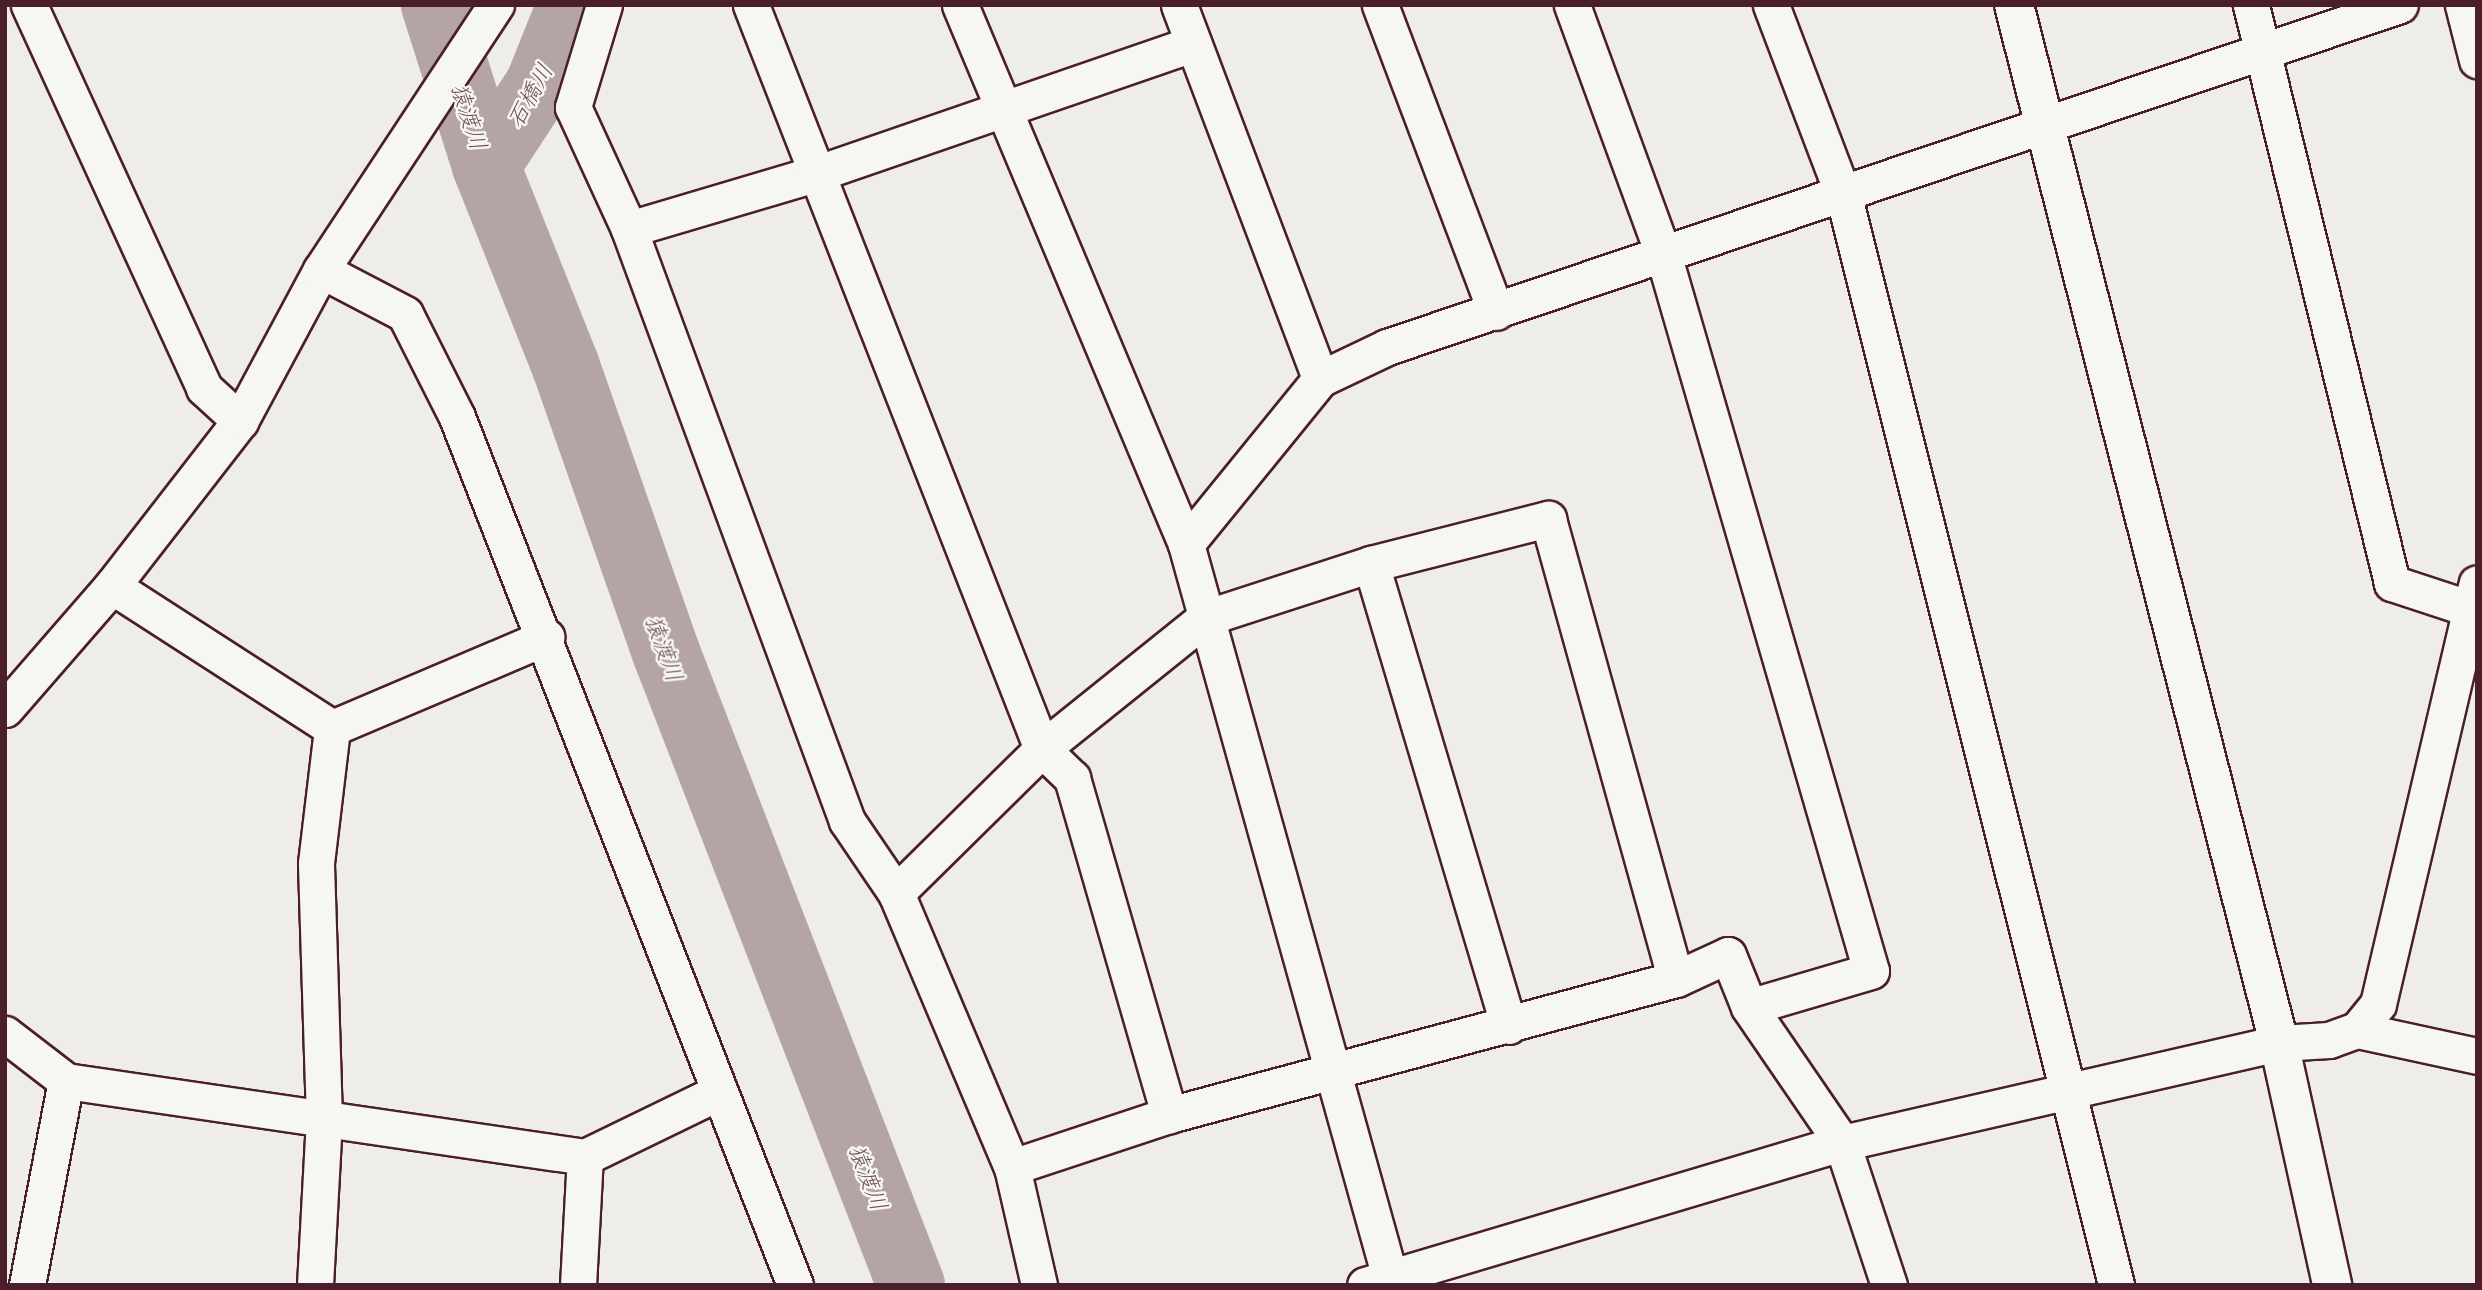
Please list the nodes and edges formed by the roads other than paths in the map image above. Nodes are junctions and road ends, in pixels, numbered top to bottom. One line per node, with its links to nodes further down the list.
1 (29, 5): 26 (street)
2 (496, 5): 23 (street)
3 (604, 5): 21 (street)
4 (751, 5): 19 (street)
5 (960, 5): 17 (street)
6 (1179, 5): 14 (street)
7 (1380, 5): 24 (street)
8 (1572, 5): 22 (street)
9 (1771, 5): 20 (street)
10 (2014, 5): 18 (street)
11 (2251, 5): 15 (street)
12 (2400, 5): 15 (street)
13 (2463, 5): 16 (street)
14 (1193, 44): 17 (street); 25 (street)
15 (2265, 51): 18 (street); 30 (street)
16 (2477, 60)
17 (1001, 108): 19 (street); 27 (street)
18 (2049, 124): 20 (street); 42 (street)
19 (815, 174): 21 (street); 35 (street)
20 (1844, 197): 22 (street); 46 (street)
21 (629, 229): 36 (street)
22 (1664, 257): 24 (street); 38 (street)
23 (321, 270): 26 (street); 32 (street)
24 (1496, 312): 25 (street)
25 (1320, 379): 27 (street)
26 (240, 421): 29 (street)
27 (1186, 544): 31 (street)
28 (1371, 564): 31 (street); 37 (street); 39 (street)
29 (112, 586): 33 (street); 34 (street)
30 (2474, 601): 40 (street)
31 (1205, 618): 35 (street); 44 (street)
32 (545, 637): 34 (street); 47 (street)
33 (5, 709)
34 (332, 728): 49 (street)
35 (1042, 749): 36 (street); 48 (street)
36 (896, 893): 52 (street)
37 (1676, 979): 38 (street); 39 (street)
38 (1749, 1007): 50 (street)
39 (1509, 1026): 44 (street)
40 (2357, 1030): 42 (street); 43 (street)
41 (5, 1034): 45 (street)
42 (2279, 1042): 46 (street); 61 (street)
43 (2477, 1056)
44 (1336, 1074): 48 (street); 53 (street)
45 (66, 1081): 49 (street); 54 (street)
46 (2069, 1087): 50 (street); 60 (street)
47 (717, 1093): 51 (street); 57 (street)
48 (1169, 1115): 52 (street)
49 (324, 1119): 51 (street); 55 (street)
50 (1842, 1143): 53 (street); 59 (street)
51 (585, 1157): 56 (street)
52 (1012, 1167): 58 (street)
53 (1382, 1283)
54 (27, 1285)
55 (315, 1285)
56 (578, 1285)
57 (795, 1285)
58 (1039, 1285)
59 (1889, 1285)
60 (2116, 1285)
61 (2332, 1285)

